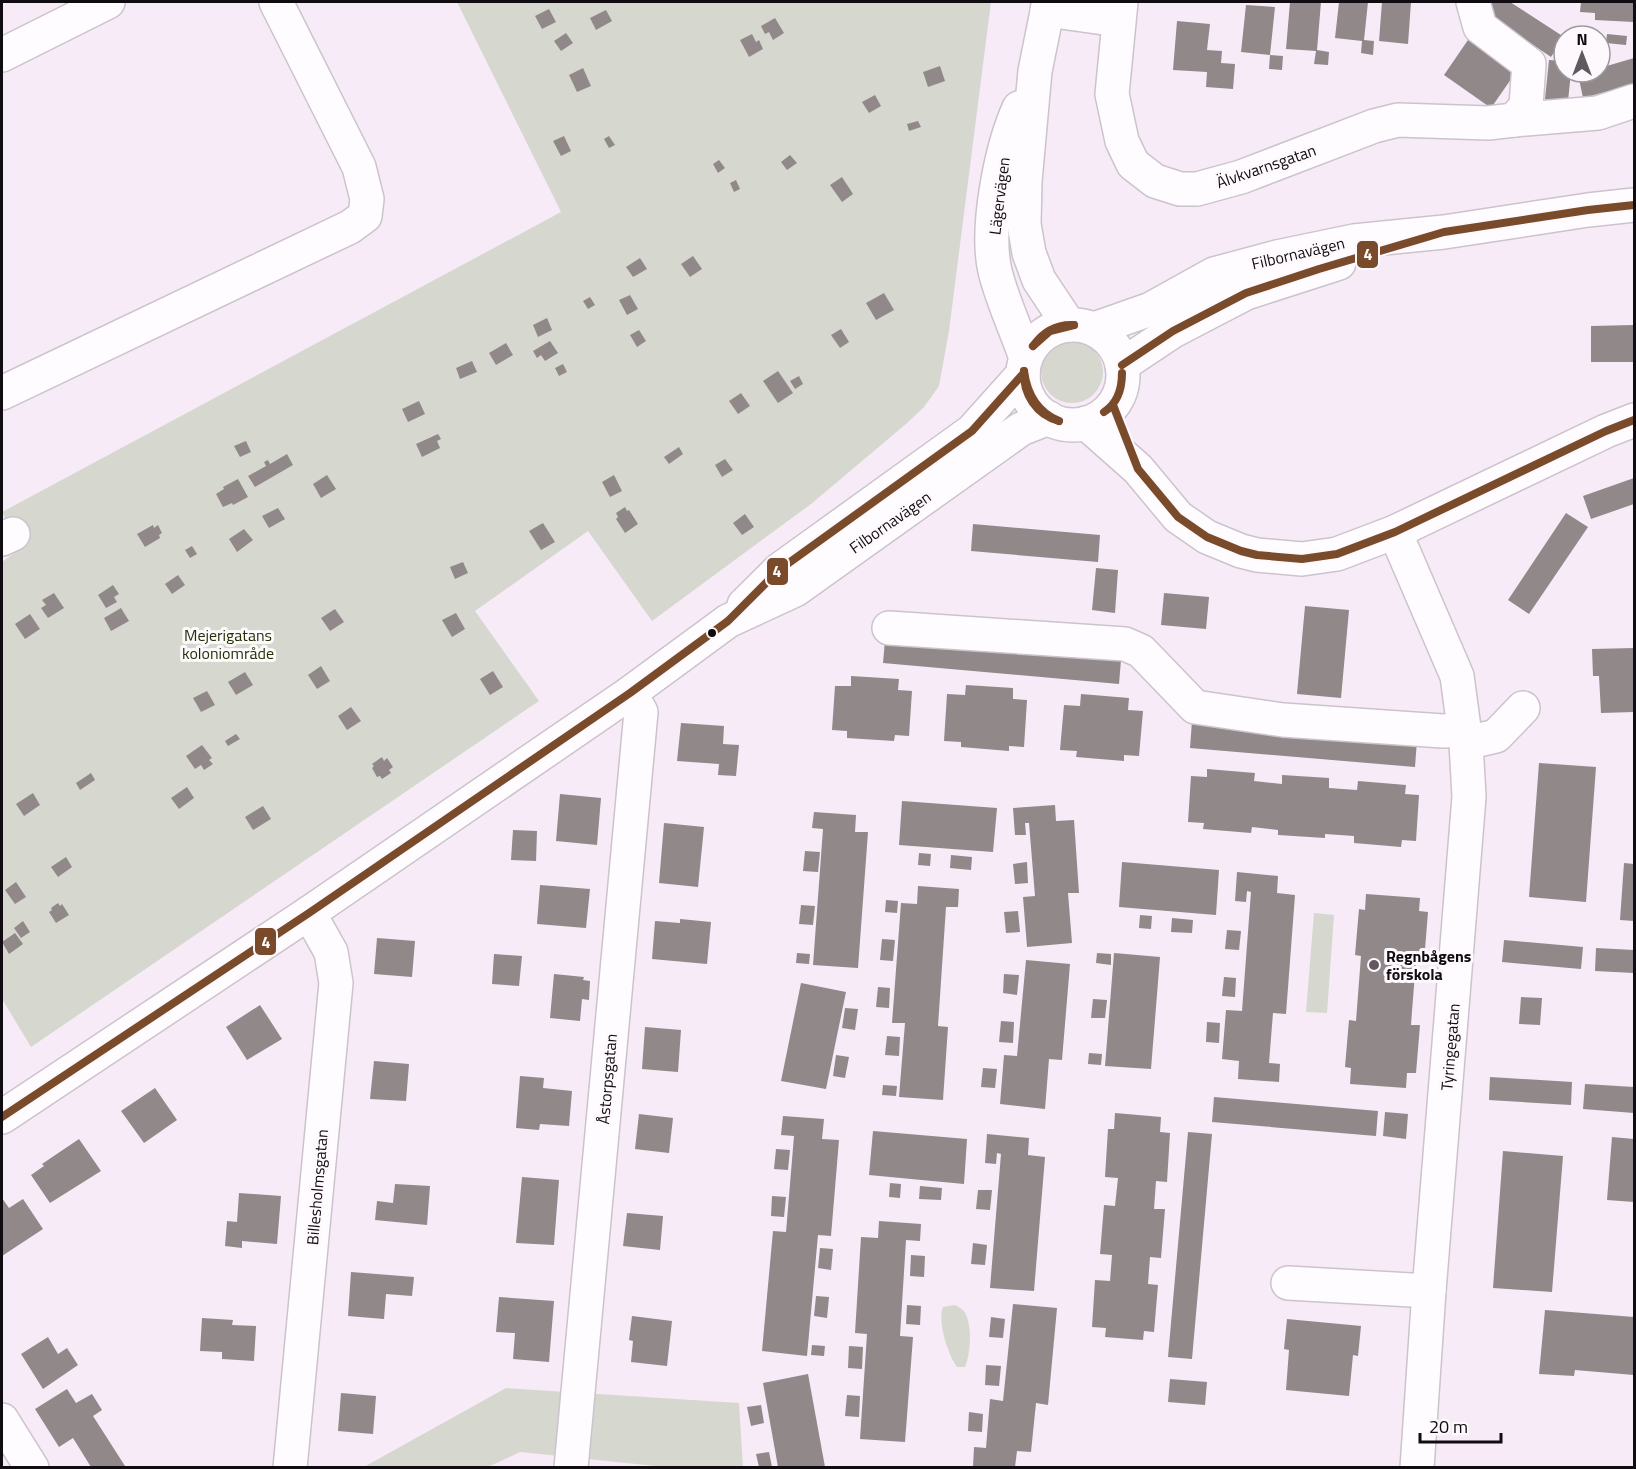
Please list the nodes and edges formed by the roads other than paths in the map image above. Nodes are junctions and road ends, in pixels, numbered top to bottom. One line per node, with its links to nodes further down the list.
1 (108, 2): 6 (street)
2 (276, 2): 15 (street)
3 (1473, 2): 9 (street)
4 (1048, 6): 5 (street, Älvkvarnsgatan); 7 (street, Lägervägen)
5 (1120, 10): 9 (street, Älvkvarnsgatan)
6 (2, 55)
7 (1035, 71): 12 (street, Lägervägen); 14 (street, Lägervägen)
8 (1635, 101): 9 (street, Älvkvarnsgatan)
9 (1514, 120)
10 (1635, 205): 11 (street, Filbornavägen)
11 (1444, 232): 12 (street, Filbornavägen); 13 (street, Filbornavägen)
12 (1082, 327): 13 (street); 14 (street)
13 (1122, 365): 16 (street)
14 (1025, 366): 17 (street); 22 (street, Filbornavägen)
15 (2, 393)
16 (1113, 405): 19 (street); 20 (street)
17 (1048, 418): 19 (street); 22 (street, Filbornavägen)
18 (1635, 420): 21 (street)
19 (1086, 423): 20 (street)
20 (1138, 470): 21 (street)
21 (1395, 532): 26 (street, Tyringegatan)
22 (728, 621): 24 (street, Filbornavägen)
23 (889, 628): 26 (street)
24 (630, 693): 27 (street, Filbornavägen); 34 (street, Åstorpsgatan)
25 (1523, 708): 26 (street)
26 (1465, 736): 30 (street, Tyringegatan)
27 (309, 912): 28 (street, Filbornavägen); 33 (street, Billesholmsgatan)
28 (4, 1111)
29 (1288, 1283): 30 (street)
30 (1429, 1291): 35 (street, Tyringegatan)
31 (2, 1420): 32 (street)
32 (32, 1467)
33 (290, 1467)
34 (571, 1467)
35 (1417, 1467)

